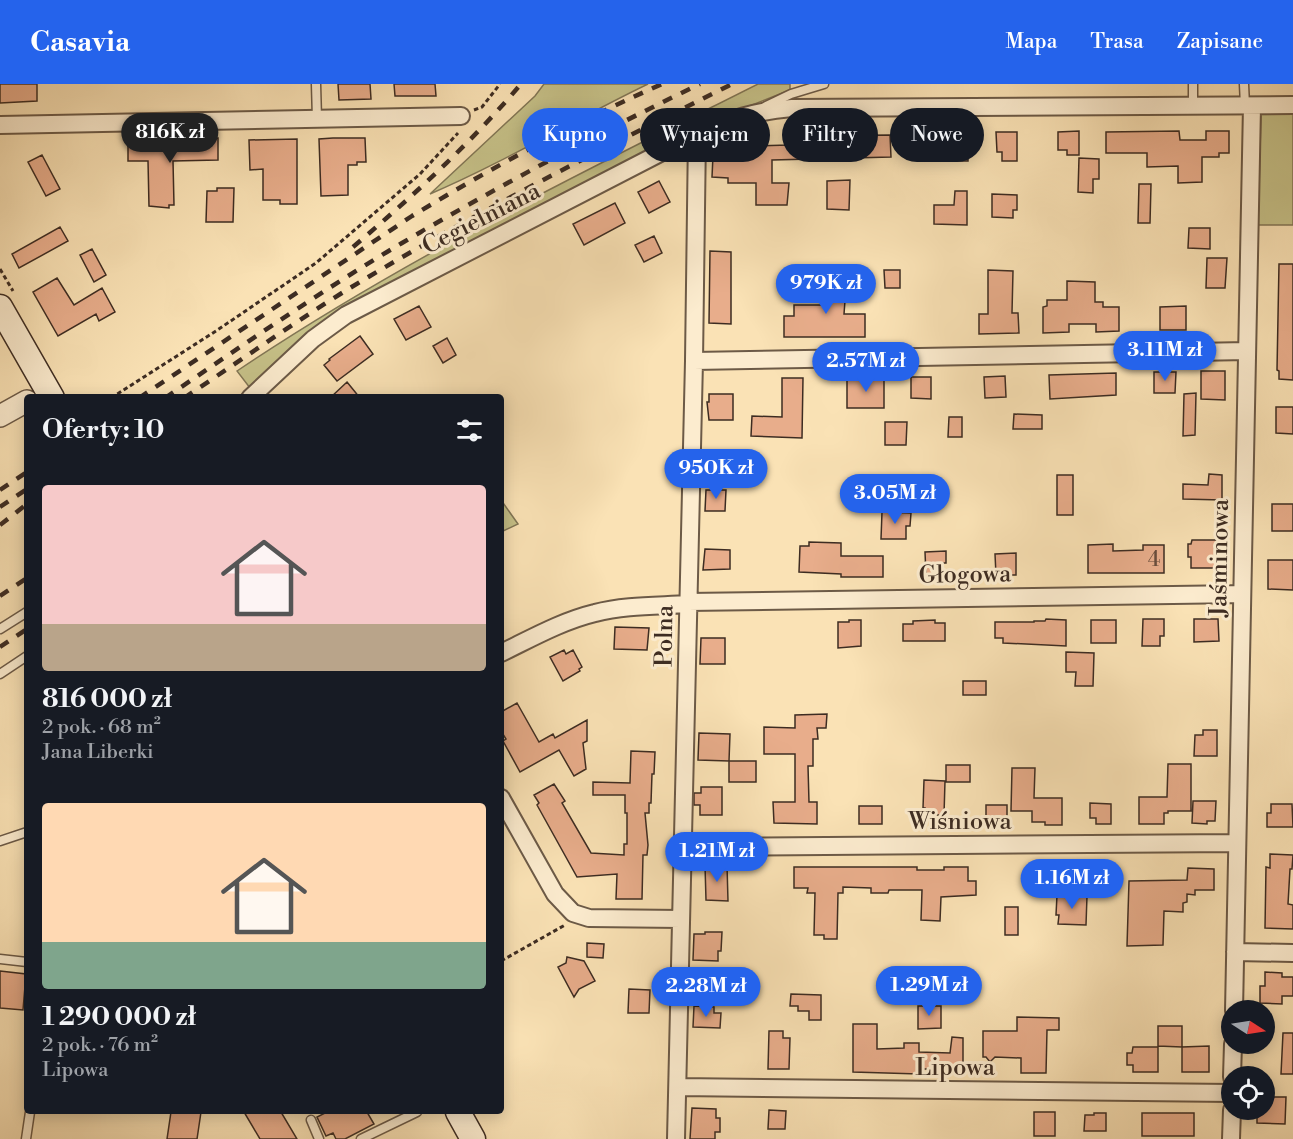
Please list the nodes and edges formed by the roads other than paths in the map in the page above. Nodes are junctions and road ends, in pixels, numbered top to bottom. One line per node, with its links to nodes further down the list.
1 (316, 84): 10 (lane)
2 (824, 84): 8 (lane)
3 (1193, 84): 7 (lane)
4 (1244, 84): 6 (lane)
5 (1293, 105): 6 (street, Cegielniana)
6 (1248, 106): 7 (street, Cegielniana); 16 (street, Jaśminowa)
7 (1193, 107): 9 (street, Cegielniana)
8 (761, 108)
9 (770, 111)
10 (317, 119): 11 (street); 12 (street)
11 (464, 121)
12 (0, 124)
13 (643, 162): 19 (street, Cegielniana)
14 (697, 162): 17 (street, Polna)
15 (0, 307): 18 (main road)
16 (1247, 351): 17 (street); 22 (street, Jaśminowa)
17 (694, 361): 23 (street, Polna)
18 (39, 394)
19 (254, 394)
20 (24, 403): 21 (street)
21 (1, 412)
22 (1242, 594): 23 (street, Głogowa); 32 (street, Jaśminowa)
23 (688, 603): 26 (street, Głogowa); 33 (street, Polna)
24 (24, 614): 25 (lane)
25 (0, 629)
26 (504, 652)
27 (24, 658): 28 (lane)
28 (0, 674)
29 (504, 803): 34 (street)
30 (24, 833): 31 (lane)
31 (0, 842)
32 (1237, 843): 33 (street, Wiśniowa); 35 (street, Jaśminowa)
33 (683, 847): 34 (street, Polna)
34 (681, 919): 40 (street, Polna)
35 (1235, 952): 36 (street); 39 (street, Jaśminowa)
36 (1293, 953)
37 (0, 959): 38 (lane)
38 (24, 962)
39 (1234, 1000)
40 (678, 1087): 41 (street, Lipowa); 51 (street, Polna)
41 (1221, 1092)
42 (30, 1114): 47 (lane)
43 (413, 1114): 49 (lane)
44 (459, 1114): 50 (main road)
45 (311, 1120): 48 (lane)
46 (1232, 1120): 52 (street)
47 (26, 1139)
48 (319, 1139)
49 (361, 1139)
50 (473, 1139)
51 (676, 1139)
52 (1231, 1139)

